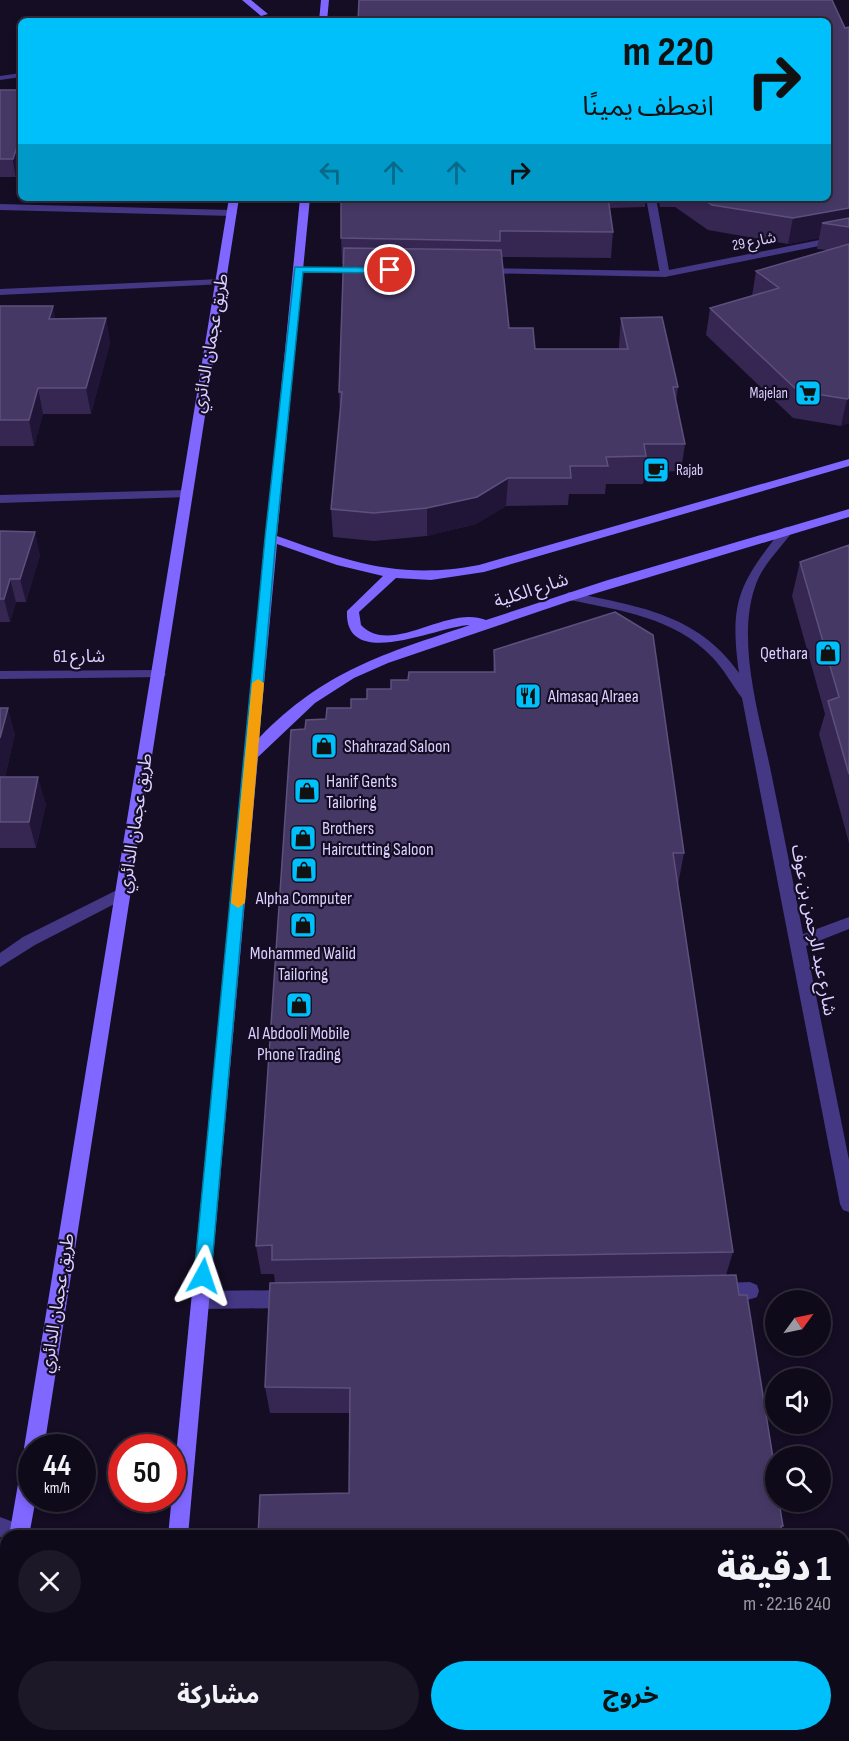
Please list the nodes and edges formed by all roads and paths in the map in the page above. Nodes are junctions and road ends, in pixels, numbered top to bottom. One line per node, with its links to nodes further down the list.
1 (246, 0): 4 (main road)
2 (266, 0): 4 (main road)
3 (325, 0): 5 (main road)
4 (263, 17)
5 (323, 18)
6 (18, 75): 7 (street)
7 (0, 78)
8 (305, 201): 13 (main road)
9 (652, 201): 16 (street)
10 (233, 206): 11 (street); 17 (main road, طريق عجمان الدائري)
11 (0, 207)
12 (849, 237): 16 (street, شارع 29)
13 (298, 269): 14 (street); 24 (main road)
14 (369, 270)
15 (476, 271): 16 (street, شارع 29)
16 (665, 274)
17 (220, 282): 18 (street); 20 (main road, طريق عجمان الدائري)
18 (0, 292)
19 (849, 462): 25 (main road, شارع الكلية)
20 (185, 494): 21 (street); 28 (main road, طريق عجمان الدائري)
21 (0, 499)
22 (849, 513): 23 (main road, شارع الكلية)
23 (788, 531): 26 (main road, شارع الكلية); 30 (street, شارع عبد الرحمن بن عوف)
24 (271, 538): 25 (main road, شارع الكلية); 31 (main road)
25 (393, 574): 27 (main road)
26 (569, 596): 27 (main road, شارع الكلية); 30 (street, شارع عبد الرحمن بن عوف)
27 (489, 623): 31 (main road, شارع الكلية)
28 (159, 674): 29 (street, شارع 61); 32 (main road, طريق عجمان الدائري)
29 (0, 675)
30 (749, 698): 34 (street, شارع عبد الرحمن بن عوف)
31 (251, 755): 40 (main road)
32 (123, 893): 35 (street); 41 (main road, طريق عجمان الدائري)
33 (849, 923): 34 (street)
34 (796, 943): 36 (street, شارع عبد الرحمن بن عوف)
35 (0, 961)
36 (849, 1204)
37 (702, 1292): 38 (street)
38 (750, 1292)
39 (308, 1298): 40 (street)
40 (201, 1300): 44 (main road)
41 (36, 1434)
42 (24, 1512): 43 (main road)
43 (21, 1530)
44 (179, 1530)

